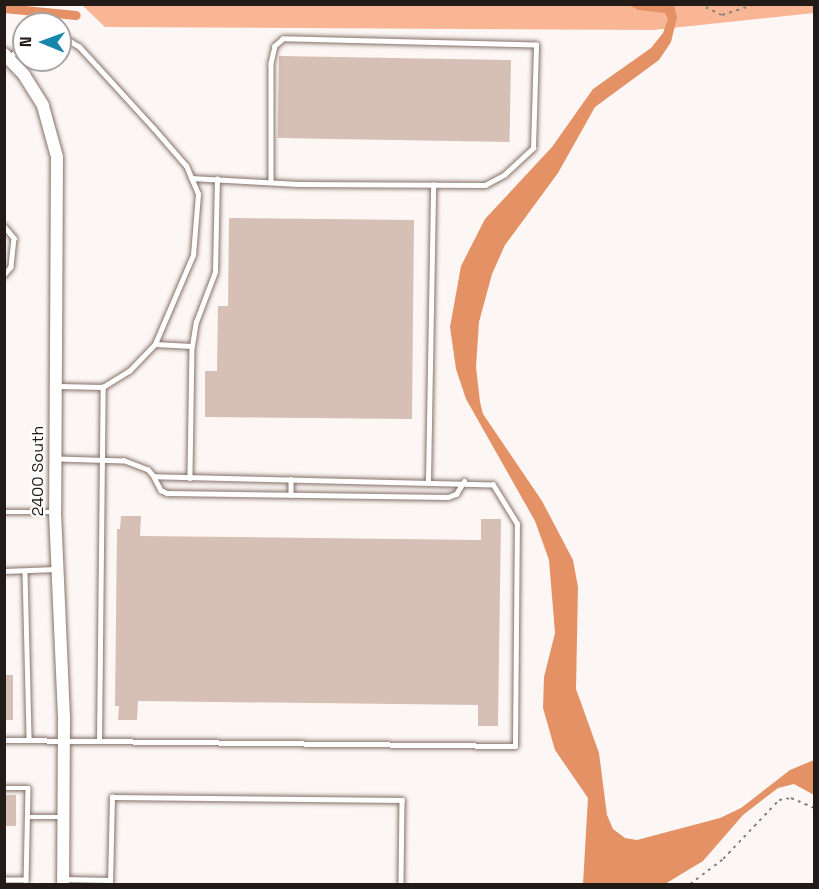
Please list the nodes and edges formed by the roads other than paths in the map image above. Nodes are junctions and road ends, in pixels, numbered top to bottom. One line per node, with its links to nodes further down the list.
1 (72, 43): 3 (lane)
2 (10, 59): 11 (street, 2400 South)
3 (191, 178): 4 (lane); 9 (lane)
4 (217, 180): 5 (lane); 10 (lane)
5 (271, 182): 6 (lane); 6 (lane)
6 (433, 185): 18 (lane)
7 (4, 226): 8 (lane)
8 (4, 275)
9 (155, 344): 10 (lane); 12 (lane)
10 (192, 346): 16 (lane)
11 (55, 386): 12 (lane); 13 (street, 2400 South)
12 (103, 387): 14 (lane)
13 (55, 459): 14 (lane); 22 (street, 2400 South)
14 (102, 460): 15 (lane); 29 (lane)
15 (154, 477): 16 (lane); 20 (lane)
16 (190, 478): 17 (lane)
17 (291, 479): 18 (lane); 20 (lane)
18 (428, 481): 19 (lane)
19 (464, 481): 20 (lane); 29 (lane)
20 (291, 495)
21 (4, 512): 22 (lane)
22 (54, 512): 23 (street, 2400 South)
23 (56, 569): 24 (lane); 28 (street, 2400 South)
24 (26, 571): 25 (lane); 26 (lane)
25 (4, 572)
26 (29, 739): 27 (lane); 28 (lane)
27 (4, 740)
28 (64, 740): 29 (lane); 32 (street, 2400 South)
29 (99, 741)
30 (4, 788): 31 (lane)
31 (28, 817): 32 (lane); 33 (lane)
32 (64, 817): 34 (street, 2400 South)
33 (4, 880)
34 (63, 882): 35 (lane)
35 (110, 882): 36 (lane)
36 (401, 885)

